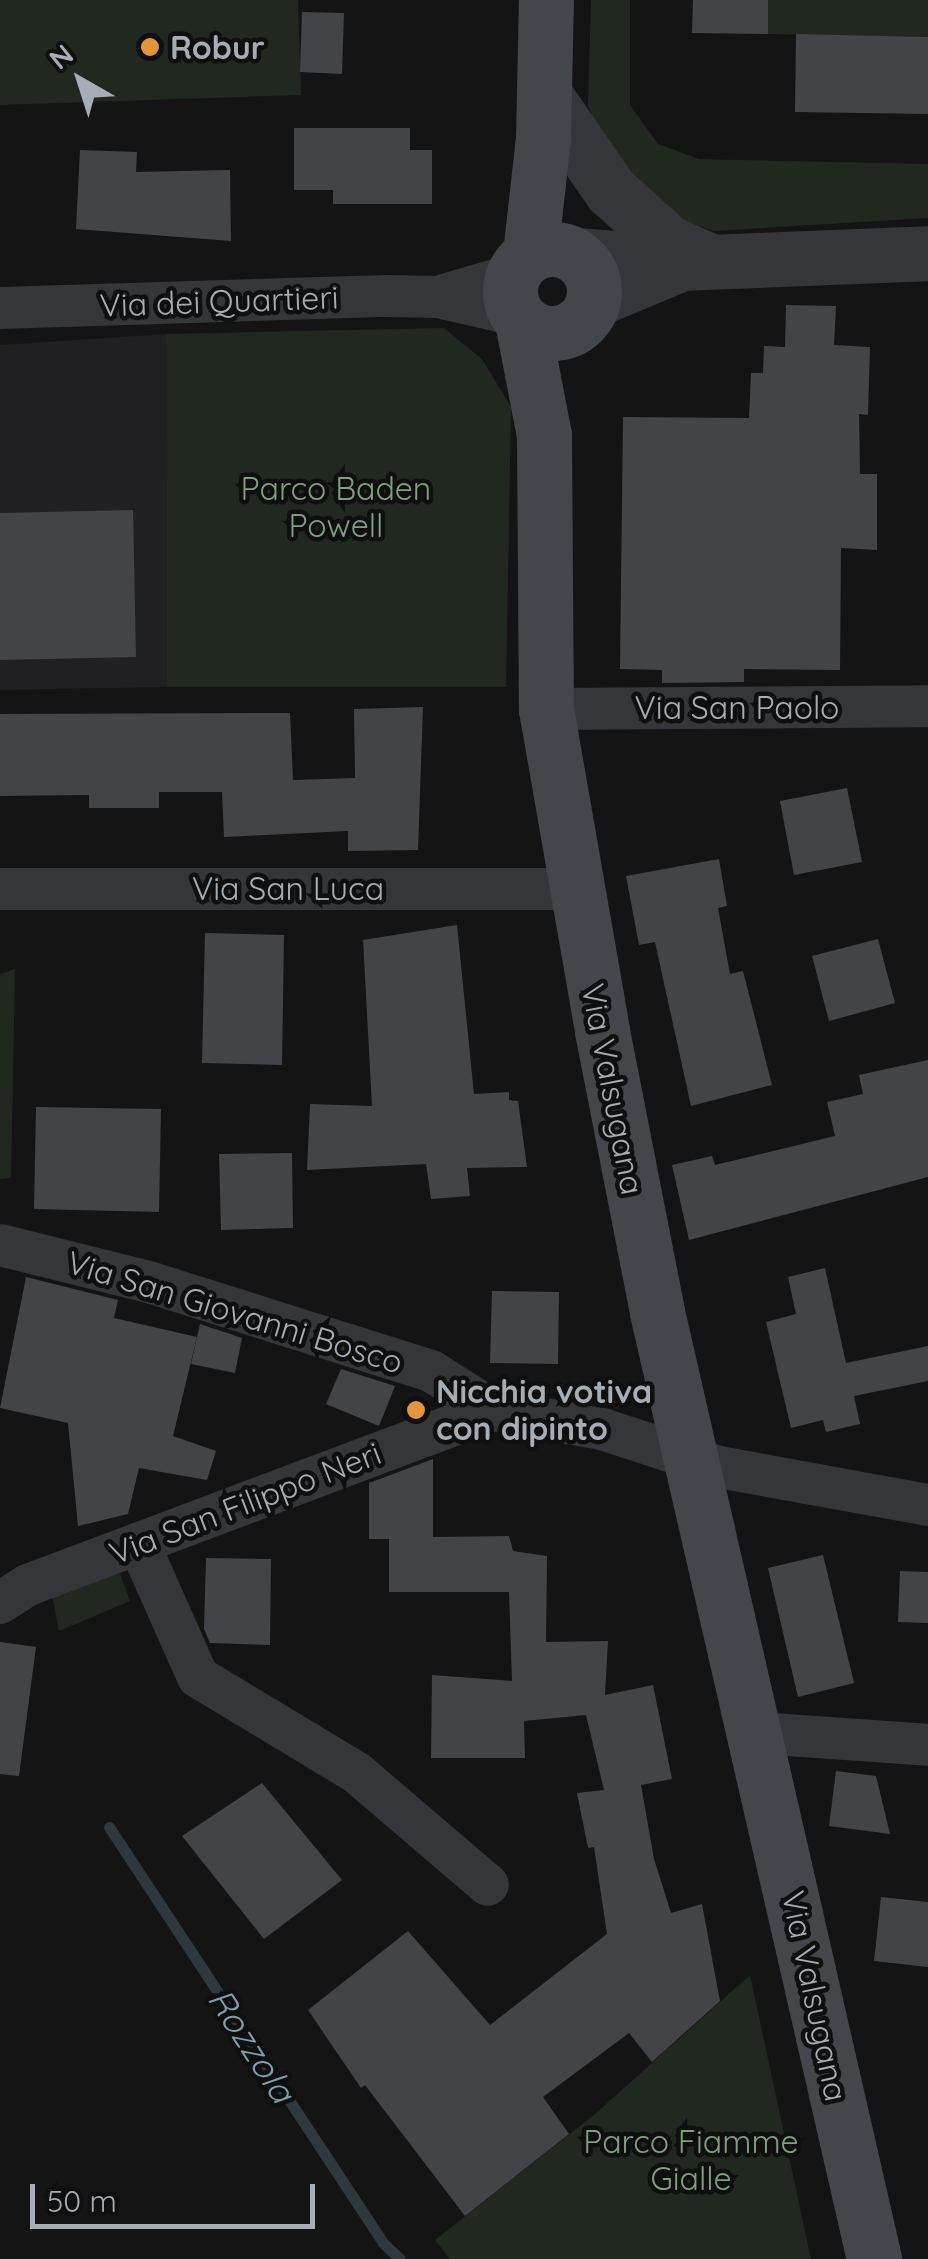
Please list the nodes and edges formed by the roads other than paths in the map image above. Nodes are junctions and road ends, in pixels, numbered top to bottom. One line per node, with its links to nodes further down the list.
1 (546, 0): 2 (main road, Via Valsugana)
2 (544, 117): 4 (street); 5 (main road, Via Valsugana)
3 (928, 254): 4 (street, Via dei Quartieri)
4 (699, 262): 5 (street, Via dei Quartieri)
5 (550, 287): 6 (street, Via dei Quartieri); 8 (main road, Via Valsugana)
6 (0, 308)
7 (928, 706): 8 (street, Via San Paolo)
8 (546, 709): 10 (main road, Via Valsugana)
9 (0, 888): 10 (street, Via San Luca)
10 (577, 889): 13 (main road, Via Valsugana)
11 (0, 1245): 12 (street, Via San Giovanni Bosco)
12 (493, 1410): 13 (street, Via San Giovanni Bosco); 15 (street, Via San Filippo Neri)
13 (696, 1459): 14 (street, Via San Giovanni Bosco); 17 (main road, Via Valsugana)
14 (928, 1505)
15 (139, 1544): 16 (street, Via San Filippo Neri); 19 (street)
16 (0, 1603)
17 (758, 1733): 18 (street); 20 (main road, Via Valsugana)
18 (928, 1745)
19 (488, 1885)
20 (874, 2259)

